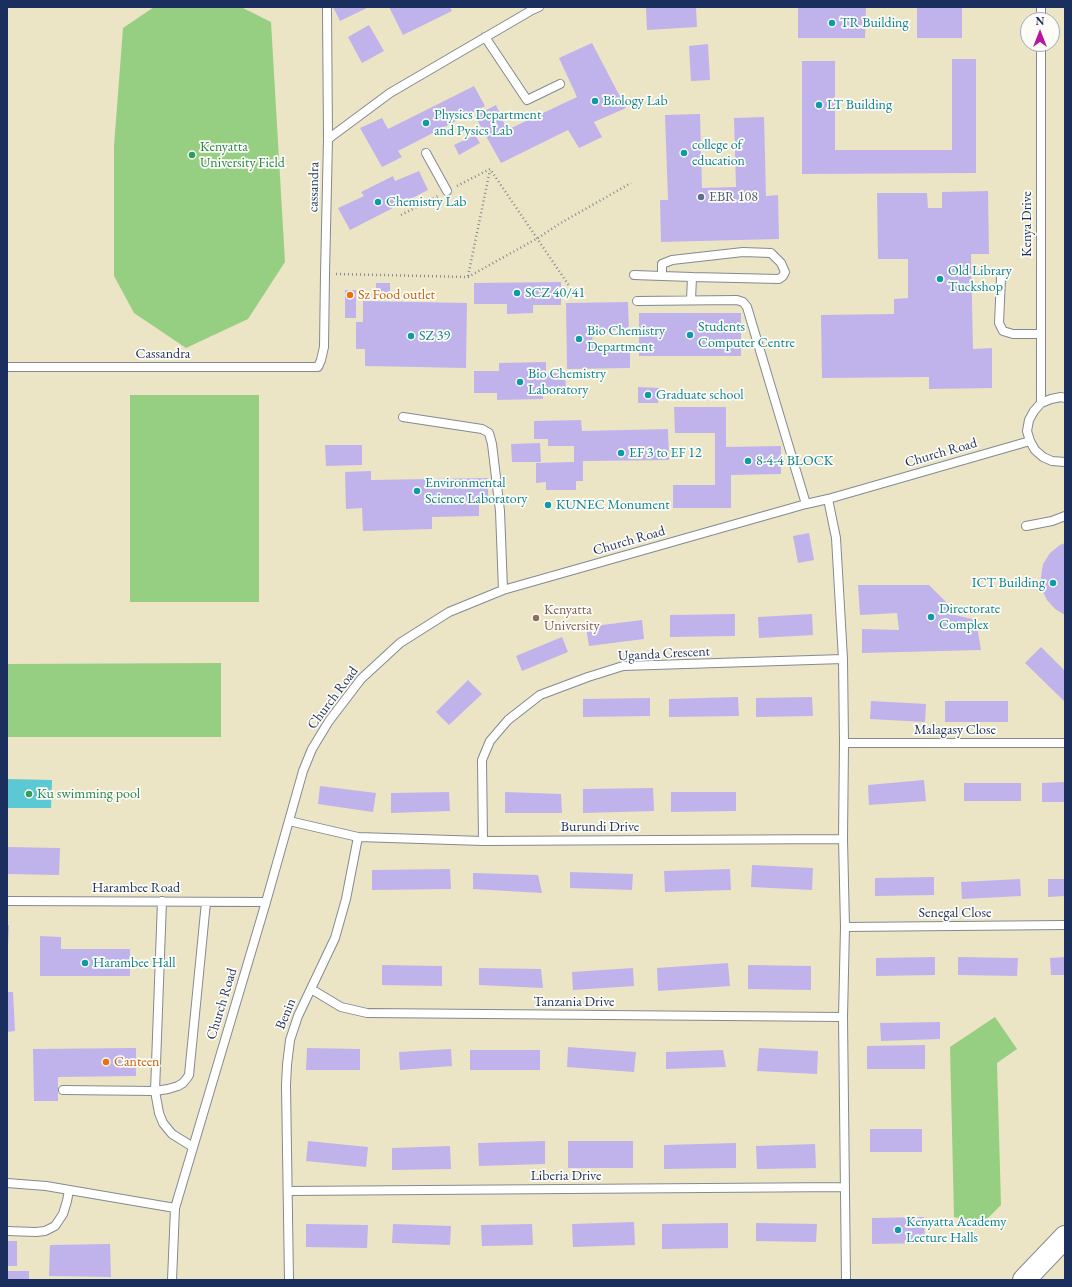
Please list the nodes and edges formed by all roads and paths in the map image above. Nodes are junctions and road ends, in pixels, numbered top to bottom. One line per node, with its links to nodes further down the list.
1 (327, 7): 6 (lane, cassandra)
2 (534, 8): 3 (lane)
3 (485, 37): 5 (lane); 6 (lane)
4 (1041, 52): 22 (lane, Kenya Drive)
5 (560, 84)
6 (328, 139): 13 (lane, cassandra)
7 (426, 153): 10 (lane)
8 (490, 169): 10 (path); 12 (path); 16 (path)
9 (631, 183): 12 (path)
10 (447, 191): 11 (path)
11 (401, 215)
12 (538, 238): 16 (path); 19 (path)
13 (326, 274): 16 (path); 24 (lane, cassandra)
14 (634, 275): 15 (lane)
15 (662, 276): 17 (lane); 17 (lane)
16 (468, 277)
17 (692, 277): 20 (lane)
18 (1001, 278): 22 (lane)
19 (572, 290)
20 (691, 300): 21 (lane); 31 (lane)
21 (637, 301)
22 (1040, 334): 26 (lane, Kenya Drive)
23 (7, 367): 24 (lane, Cassandra)
24 (318, 367)
25 (1065, 398): 26 (lane)
26 (1041, 403): 28 (lane)
27 (403, 417): 34 (lane)
28 (1030, 441): 29 (lane); 30 (lane, Church Road)
29 (1065, 462)
30 (828, 499): 31 (lane, Church Road); 35 (lane)
31 (806, 504): 34 (lane, Church Road)
32 (1065, 516): 33 (lane)
33 (1026, 526)
34 (503, 590): 38 (lane, Church Road)
35 (843, 659): 36 (lane); 41 (lane, Uganda Crescent)
36 (844, 743): 37 (lane, Malagasy Close); 40 (lane)
37 (1065, 743)
38 (289, 821): 39 (lane); 45 (lane, Church Road)
39 (358, 837): 41 (lane, Burundi Drive); 48 (lane, Benin)
40 (843, 839): 41 (lane, Burundi Drive); 47 (lane)
41 (483, 841)
42 (7, 900): 43 (lane, Harambee Road)
43 (162, 901): 44 (lane, Harambee Road); 51 (lane)
44 (206, 902): 45 (lane, Harambee Road); 51 (lane)
45 (266, 902): 52 (lane, Church Road)
46 (1065, 925): 47 (lane, Senegal Close)
47 (845, 927): 49 (lane)
48 (311, 989): 49 (lane, Tanzania Drive); 56 (lane, Benin)
49 (842, 1017): 54 (lane)
50 (63, 1090): 51 (lane)
51 (155, 1091): 52 (lane)
52 (193, 1147): 57 (lane, Church Road)
53 (7, 1183): 55 (lane)
54 (845, 1187): 56 (lane, Liberia Drive); 62 (lane)
55 (69, 1190): 57 (lane); 58 (lane)
56 (288, 1191): 61 (lane, Benin)
57 (175, 1208): 60 (lane, Church Road)
58 (7, 1232)
59 (1065, 1237): 63 (main road)
60 (172, 1280)
61 (289, 1280)
62 (846, 1280)
63 (1024, 1280)

